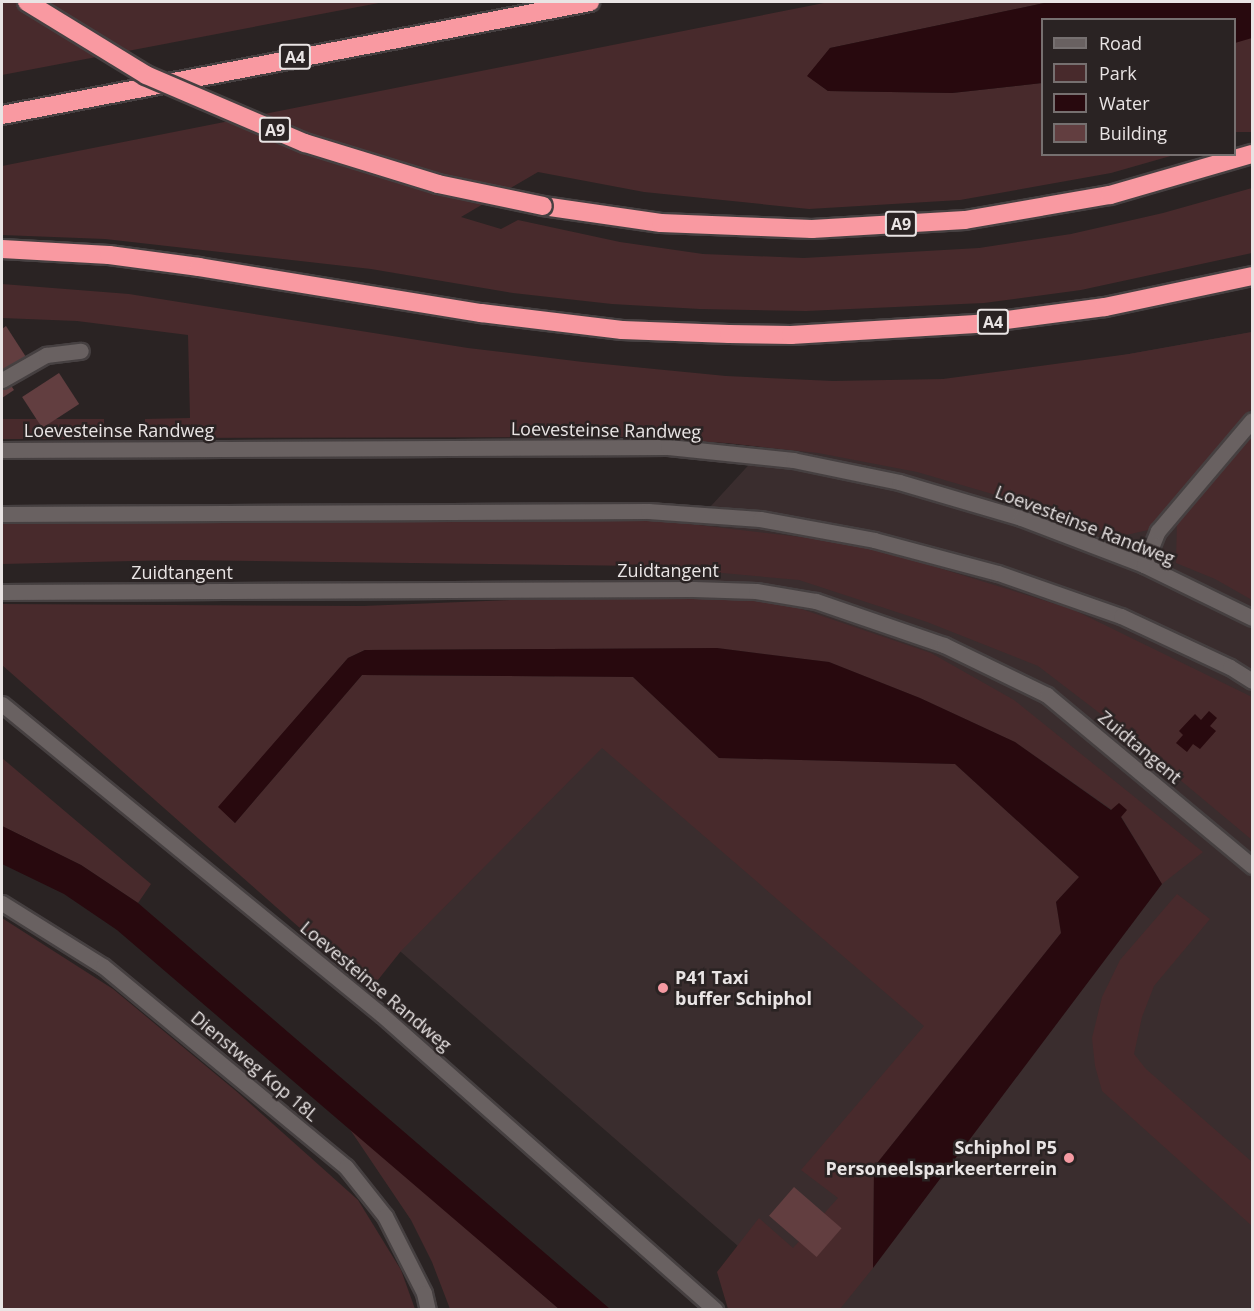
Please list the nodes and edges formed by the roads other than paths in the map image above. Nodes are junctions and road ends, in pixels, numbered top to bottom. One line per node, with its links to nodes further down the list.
1 (27, 2): 4 (highway, A9, bridge)
2 (590, 2): 3 (highway, A4)
3 (2, 115)
4 (1252, 154)
5 (2, 249): 6 (highway, A4)
6 (1252, 276)
7 (81, 351): 8 (street)
8 (2, 380)
9 (1252, 420): 12 (street)
10 (2, 450): 12 (street, Loevesteinse Randweg)
11 (2, 514): 15 (street)
12 (1144, 565): 14 (street, Loevesteinse Randweg)
13 (2, 592): 17 (street, Zuidtangent)
14 (1252, 618)
15 (1252, 681)
16 (2, 704): 20 (street, Loevesteinse Randweg)
17 (1252, 866)
18 (2, 903): 19 (street, Dienstweg Kop 18L)
19 (428, 1310)
20 (715, 1310)

